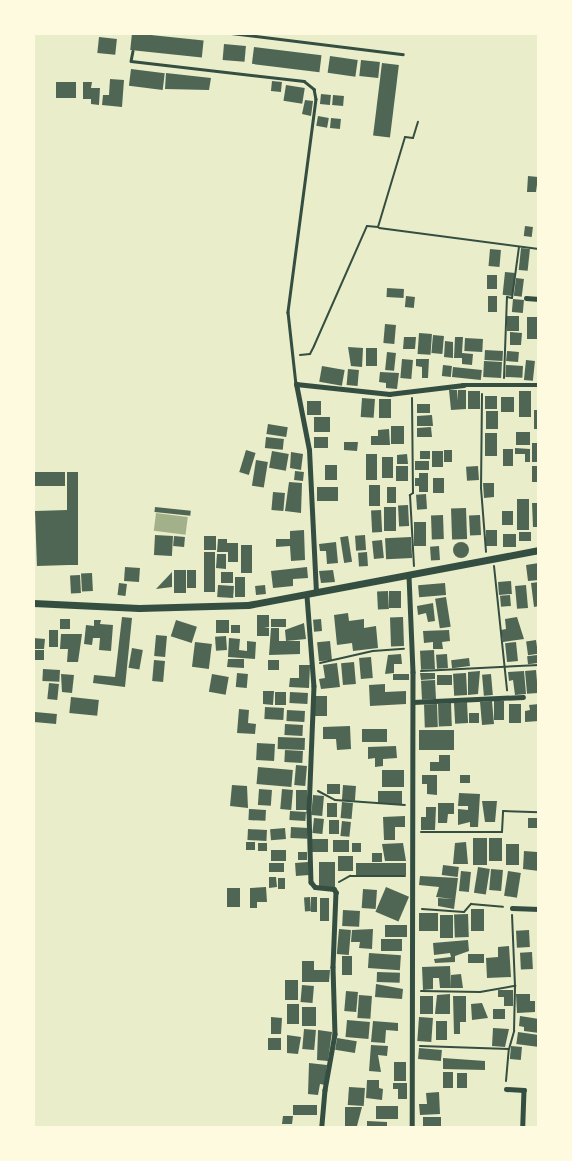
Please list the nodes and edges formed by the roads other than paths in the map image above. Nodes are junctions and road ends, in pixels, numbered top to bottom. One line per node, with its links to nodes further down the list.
1 (231, 33): 3 (lane)
2 (133, 51): 6 (lane)
3 (403, 54)
4 (526, 298): 5 (street)
5 (539, 299)
6 (296, 384): 7 (street); 10 (street)
7 (539, 385)
8 (539, 550): 9 (main road)
9 (412, 575): 10 (main road); 13 (street)
10 (312, 595): 11 (main road); 17 (street)
11 (33, 603)
12 (523, 697): 13 (street)
13 (413, 702): 18 (street)
14 (512, 908): 15 (street)
15 (539, 909)
16 (506, 1089): 19 (street)
17 (322, 1128)
18 (412, 1128)
19 (523, 1128)

